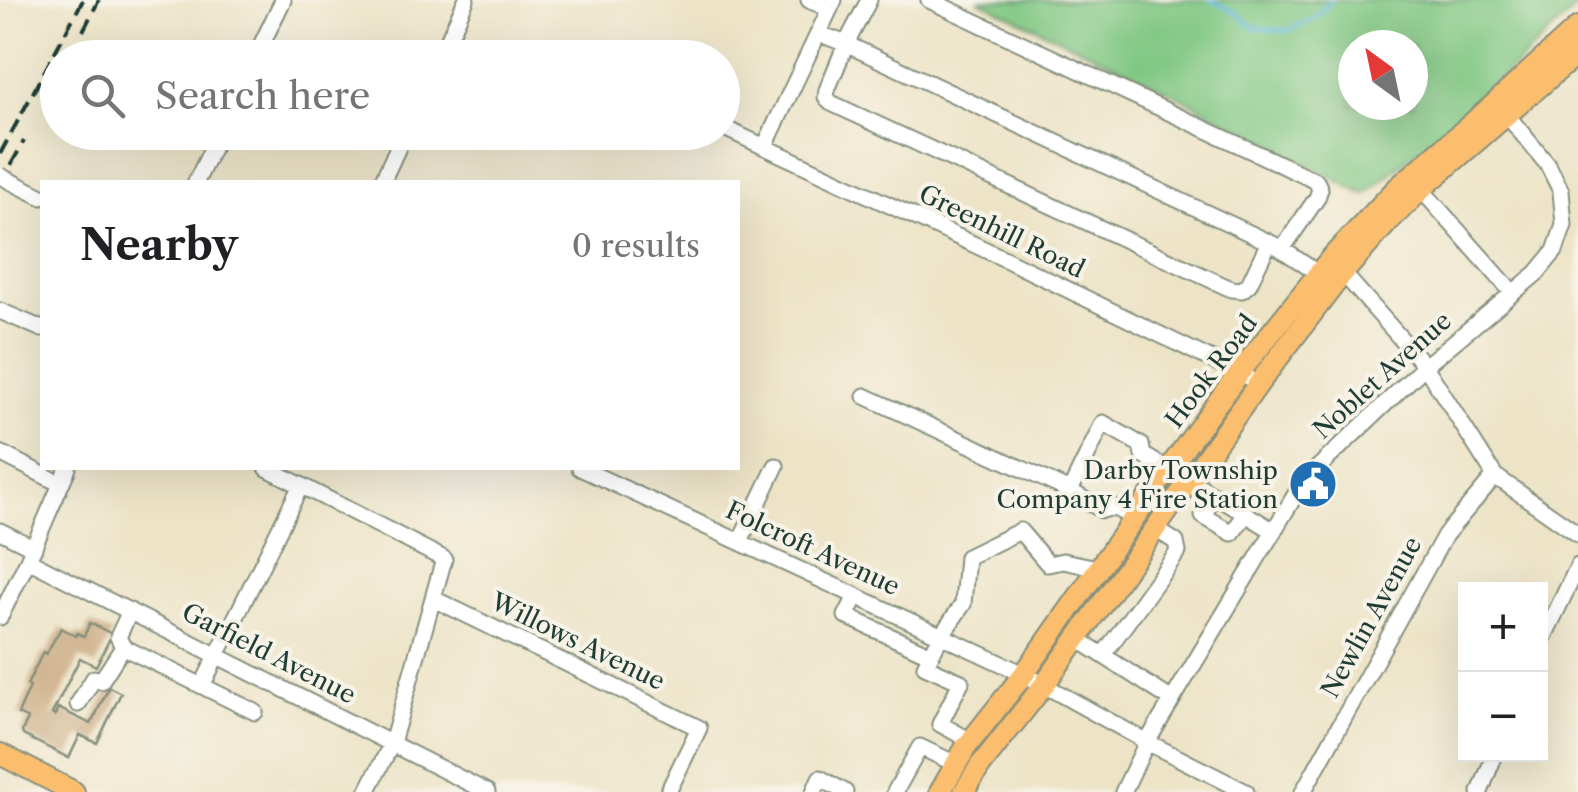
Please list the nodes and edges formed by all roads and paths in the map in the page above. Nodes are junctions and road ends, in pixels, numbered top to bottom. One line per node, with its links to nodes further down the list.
1 (283, 0): 9 (street)
2 (466, 0): 10 (street)
3 (809, 0): 6 (street)
4 (869, 0): 11 (street)
5 (929, 0): 23 (street)
6 (832, 5): 8 (street)
7 (1578, 28): 25 (main road, Hook Road)
8 (818, 33): 11 (street); 15 (street)
9 (264, 40)
10 (448, 40)
11 (846, 44): 23 (street); 23 (street)
12 (1578, 53): 13 (main road, Hook Road)
13 (1506, 114): 21 (main road, Hook Road); 26 (street, Noblet Avenue)
14 (740, 135): 15 (street, Greenhill Road)
15 (765, 146): 30 (street, Greenhill Road)
16 (211, 150): 19 (street)
17 (397, 150): 20 (street)
18 (5, 178): 22 (street)
19 (197, 180)
20 (383, 180)
21 (1421, 190): 24 (main road, Hook Road); 26 (street)
22 (40, 197)
23 (1275, 246): 25 (street)
24 (1343, 273): 29 (street); 31 (main road, Hook Road)
25 (1319, 274): 30 (main road, Hook Road)
26 (1513, 293): 29 (street, Noblet Avenue)
27 (0, 310): 28 (street)
28 (40, 328)
29 (1425, 366): 39 (street); 49 (street, Noblet Avenue)
30 (1239, 373): 31 (street, Greenhill Road); 38 (main road, Hook Road)
31 (1259, 383): 40 (main road, Hook Road)
32 (865, 396): 43 (street)
33 (0, 453): 41 (street)
34 (776, 466): 51 (street)
35 (67, 470): 41 (street)
36 (271, 470): 42 (street)
37 (588, 470): 51 (street, Folcroft Avenue)
38 (1168, 470): 43 (street); 46 (main road, Hook Road)
39 (1495, 476): 50 (street); 93 (street, Newlin Avenue)
40 (1189, 480): 44 (street); 47 (main road, Hook Road)
41 (61, 484): 52 (street)
42 (301, 484): 58 (street); 68 (street)
43 (1070, 491): 46 (street)
44 (1215, 495): 45 (street); 45 (street)
45 (1246, 514): 49 (street)
46 (1132, 518): 54 (main road, Hook Road)
47 (1154, 528): 55 (main road, Hook Road); 56 (street)
48 (0, 531): 52 (street, Garfield Avenue)
49 (1274, 531): 73 (street, Noblet Avenue)
50 (1578, 534)
51 (740, 541): 57 (street, Folcroft Avenue)
52 (31, 554): 60 (street); 61 (street, Garfield Avenue)
53 (1578, 566): 63 (street)
54 (1098, 568): 64 (street); 70 (main road, Hook Road)
55 (1123, 571): 56 (street); 59 (main road, Hook Road)
56 (1150, 591): 62 (street)
57 (856, 596): 64 (street, Folcroft Avenue); 67 (street)
58 (434, 599): 78 (street); 85 (street, Willows Avenue)
59 (1100, 604): 62 (street); 65 (main road, Hook Road)
60 (1, 611)
61 (130, 611): 66 (street); 68 (street, Garfield Avenue)
62 (1127, 622): 69 (street)
63 (1548, 627)
64 (941, 636): 67 (street); 70 (street, Folcroft Avenue)
65 (1076, 638): 69 (street); 71 (main road, Hook Road)
66 (122, 646): 72 (street); 74 (street)
67 (931, 654): 76 (street)
68 (217, 655): 72 (street); 78 (street, Garfield Avenue)
69 (1103, 656): 73 (street)
70 (1024, 674): 71 (street, Folcroft Avenue); 76 (main road, Hook Road)
71 (1044, 685): 77 (street, Folcroft Avenue); 90 (main road, Hook Road)
72 (202, 686): 75 (street)
73 (1172, 700): 77 (street, Noblet Avenue)
74 (78, 704)
75 (255, 712)
76 (970, 741): 81 (main road, Hook Road)
77 (1147, 742): 91 (street, Noblet Avenue); 92 (street, Folcroft Avenue)
78 (392, 743): 83 (street); 84 (street, Garfield Avenue)
79 (0, 754): 82 (main road)
80 (1492, 762): 94 (street)
81 (956, 764): 88 (street); 89 (main road, Hook Road)
82 (74, 792)
83 (368, 792)
84 (488, 792)
85 (668, 792)
86 (814, 792): 87 (street)
87 (845, 792)
88 (895, 792)
89 (940, 792)
90 (964, 792)
91 (1123, 792)
92 (1246, 792)
93 (1303, 792)
94 (1480, 792)

